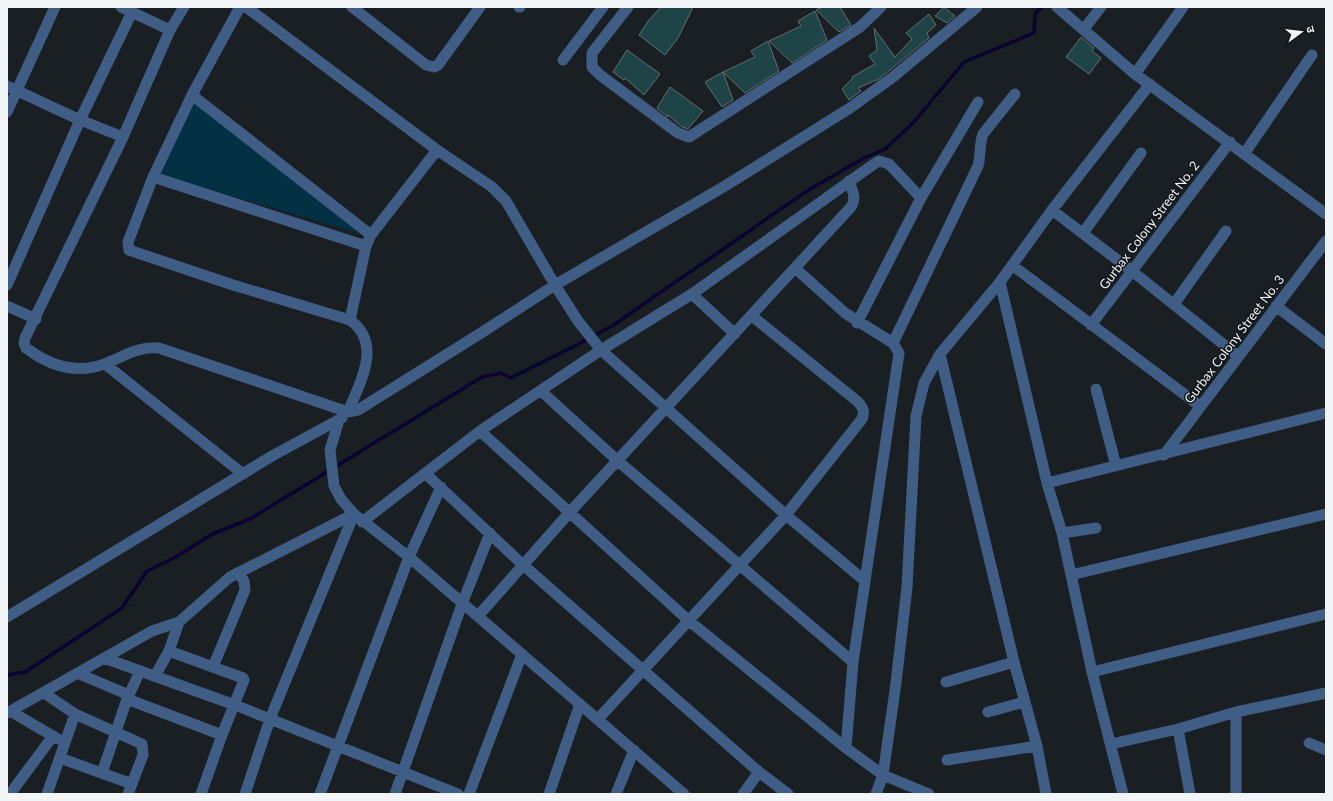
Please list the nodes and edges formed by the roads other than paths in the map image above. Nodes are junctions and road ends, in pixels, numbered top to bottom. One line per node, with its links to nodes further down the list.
1 (55, 7): 22 (street)
2 (121, 7): 15 (street)
3 (184, 7): 17 (street)
4 (240, 7): 24 (street)
5 (246, 7): 30 (street)
6 (352, 7): 7 (street)
7 (480, 7)
8 (603, 7): 19 (street)
9 (628, 7): 10 (street)
10 (881, 7)
11 (977, 7): 48 (street)
12 (1101, 7): 16 (street)
13 (1183, 7): 20 (street)
14 (1060, 8): 16 (street)
15 (132, 12): 17 (street); 27 (street)
16 (1084, 29): 20 (street)
17 (170, 30): 28 (street)
18 (1312, 54): 32 (street)
19 (563, 60)
20 (1135, 74): 21 (street)
21 (1150, 84): 29 (street); 36 (street)
22 (12, 89): 26 (street); 27 (street)
23 (1014, 94): 59 (street)
24 (192, 95): 33 (street); 40 (street)
25 (978, 102): 35 (street)
26 (7, 112)
27 (80, 120): 28 (street); 47 (street)
28 (123, 136): 54 (street)
29 (1230, 142): 32 (street); 45 (street, Gurbax Colony Street No. 2)
30 (437, 150): 40 (street); 48 (street)
31 (1141, 153): 39 (street)
32 (1244, 154): 37 (street)
33 (153, 177): 42 (street); 55 (street)
34 (849, 181): 35 (street); 44 (street); 49 (street)
35 (921, 198): 56 (street)
36 (1052, 210): 39 (street); 43 (street)
37 (1326, 214)
38 (1226, 231): 50 (street)
39 (1083, 234): 45 (street)
40 (371, 235): 42 (street)
41 (1326, 241): 52 (street, Gurbax Colony Street No. 3)
42 (366, 246): 55 (street)
43 (1012, 265): 46 (street); 57 (street)
44 (795, 268): 53 (street); 56 (street)
45 (1132, 271): 50 (street); 57 (street, Gurbax Colony Street No. 2)
46 (1000, 282): 62 (street); 78 (street)
47 (7, 285)
48 (555, 285): 61 (street); 69 (street)
49 (692, 294): 58 (street); 61 (street)
50 (1174, 304): 63 (street)
51 (7, 306): 54 (street)
52 (1276, 306): 60 (street); 63 (street, Gurbax Colony Street No. 3)
53 (752, 316): 58 (street); 82 (street)
54 (36, 319): 64 (street)
55 (350, 320): 69 (street)
56 (857, 323): 59 (street)
57 (1091, 325): 67 (street)
58 (735, 334): 68 (street)
59 (893, 343): 92 (street)
60 (1326, 344)
61 (601, 350): 66 (street); 68 (street)
62 (940, 354): 103 (street); 140 (street)
63 (1238, 356): 67 (street, Gurbax Colony Street No. 3)
64 (105, 364): 69 (street); 76 (street)
65 (1096, 389): 75 (street)
66 (541, 391): 72 (street); 74 (street)
67 (1200, 406): 73 (street, Gurbax Colony Street No. 3)
68 (666, 408): 74 (street); 82 (street)
69 (351, 412): 71 (street)
70 (1326, 413): 73 (street)
71 (339, 420): 76 (street); 83 (street)
72 (480, 431): 77 (street); 80 (street)
73 (1164, 455): 75 (street)
74 (618, 461): 80 (street); 89 (street)
75 (1116, 466): 78 (street)
76 (243, 474): 96 (street)
77 (426, 474): 79 (street); 83 (street)
78 (1047, 483): 86 (street)
79 (441, 487): 85 (street); 87 (street)
80 (570, 512): 88 (street); 97 (street)
81 (1326, 514): 91 (street)
82 (786, 515): 89 (street); 92 (street)
83 (358, 518): 87 (street); 90 (street); 121 (street)
84 (1096, 528): 86 (street)
85 (490, 533): 88 (street); 93 (street)
86 (1062, 533): 91 (street)
87 (409, 557): 93 (street); 130 (street)
88 (522, 564): 95 (street); 105 (street)
89 (740, 565): 97 (street); 102 (street)
90 (238, 573): 98 (street); 104 (street)
91 (1071, 575): 107 (street)
92 (865, 581): 102 (street)
93 (462, 604): 95 (street); 137 (street)
94 (1326, 614): 107 (street)
95 (478, 616): 100 (street)
96 (7, 617)
97 (688, 620): 105 (street); 132 (street)
98 (179, 622): 99 (street); 101 (street)
99 (169, 651): 104 (street); 109 (street)
100 (522, 654): 115 (street); 149 (street)
101 (104, 658): 106 (street); 108 (street)
102 (853, 662): 132 (street)
103 (1014, 662): 110 (street); 114 (street)
104 (213, 667): 116 (street)
105 (643, 670): 122 (street); 138 (street)
106 (140, 671): 109 (street); 113 (street)
107 (1092, 672): 129 (street)
108 (77, 674): 111 (street); 113 (street)
109 (155, 676): 116 (street)
110 (946, 682)
111 (44, 693): 117 (street); 120 (street)
112 (1326, 693): 119 (street)
113 (128, 697): 124 (street); 125 (street)
114 (1024, 702): 118 (street); 131 (street)
115 (580, 704): 122 (street); 150 (street)
116 (235, 705): 121 (street); 125 (street)
117 (9, 712): 126 (street)
118 (988, 712)
119 (1236, 712): 123 (street); 160 (street)
120 (75, 714): 124 (street); 128 (street)
121 (270, 719): 130 (street); 145 (street)
122 (598, 719): 133 (street)
123 (1178, 729): 129 (street); 159 (street)
124 (116, 733): 139 (street); 141 (street)
125 (222, 734): 144 (street)
126 (53, 736): 128 (street); 142 (street)
127 (1309, 743): 134 (street)
128 (65, 744): 135 (street)
129 (1111, 744): 158 (street)
130 (336, 746): 137 (street); 146 (street)
131 (1037, 746): 136 (street); 157 (street)
132 (846, 748): 140 (street)
133 (634, 750): 151 (street); 152 (street)
134 (1326, 750)
135 (60, 758): 139 (street); 143 (street)
136 (947, 760)
137 (403, 772): 147 (street); 148 (street)
138 (759, 772): 153 (street); 154 (street)
139 (102, 773): 141 (street)
140 (883, 775): 155 (street); 156 (street)
141 (130, 789)
142 (10, 794)
143 (47, 794)
144 (201, 794)
145 (245, 794)
146 (320, 794)
147 (395, 794)
148 (458, 794)
149 (469, 794)
150 (549, 794)
151 (616, 794)
152 (684, 794)
153 (743, 794)
154 (788, 794)
155 (876, 794)
156 (929, 794)
157 (1046, 794)
158 (1123, 794)
159 (1190, 794)
160 (1236, 794)

